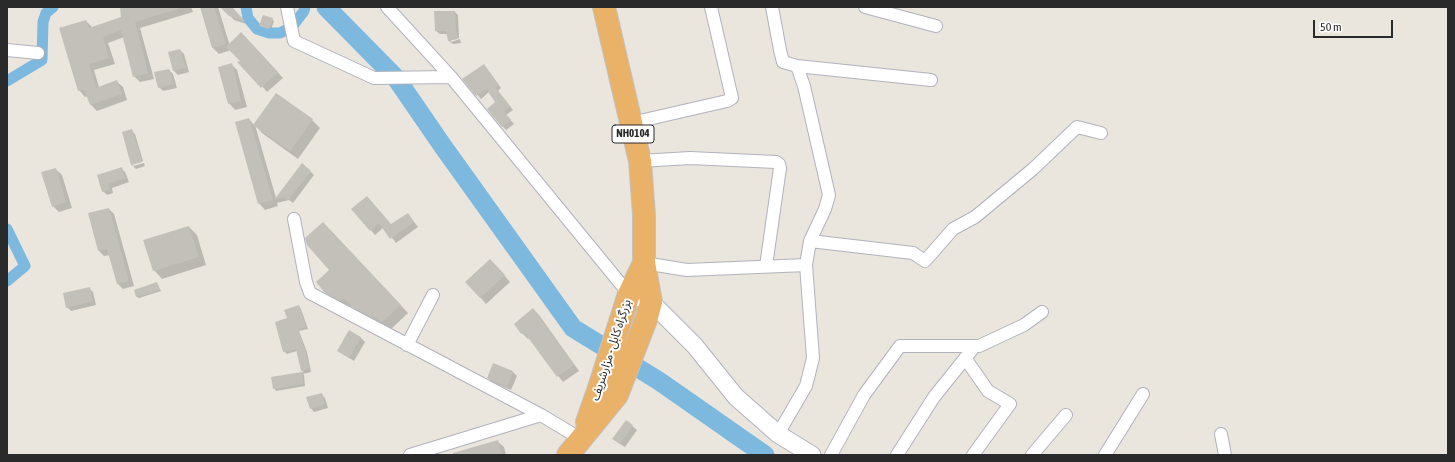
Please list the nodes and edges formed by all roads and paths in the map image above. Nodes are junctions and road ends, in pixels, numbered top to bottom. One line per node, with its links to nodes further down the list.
1 (287, 7): 11 (street)
2 (387, 7): 11 (street)
3 (604, 7): 13 (highway, بزرگراه کابل - مزارشریف / NH0104)
4 (711, 7): 13 (street)
5 (772, 7): 10 (street)
6 (865, 7): 7 (street)
7 (936, 26)
8 (7, 50): 9 (street)
9 (38, 53)
10 (797, 66): 12 (street); 17 (street)
11 (451, 77): 21 (street)
12 (931, 80)
13 (631, 123): 15 (highway, بزرگراه کابل - مزارشریف / NH0104)
14 (1101, 133): 17 (street)
15 (640, 161): 18 (highway, بزرگراه کابل - مزارشریف / NH0104); 20 (street)
16 (294, 219): 25 (street)
17 (810, 242): 19 (street)
18 (644, 263): 20 (street); 21 (highway, بزرگراه کابل - مزارشریف / NH0104); 23 (highway, بزرگراه کابل - مزارشریف / NH0104)
19 (806, 265): 20 (street); 32 (street)
20 (766, 266)
21 (629, 294): 23 (street); 28 (highway, بزرگراه کابل - مزارشریف / NH0104)
22 (433, 295): 25 (street)
23 (649, 310): 28 (highway, بزرگراه کابل - مزارشریف / NH0104); 32 (street)
24 (1042, 312): 26 (street)
25 (407, 345): 30 (street)
26 (975, 346): 27 (street); 37 (street)
27 (965, 358): 38 (street); 39 (street)
28 (608, 391): 34 (highway, بزرگراه کابل - مزارشریف / NH0104)
29 (1142, 394): 41 (street)
30 (541, 415): 34 (street); 35 (street)
31 (1066, 416): 40 (street)
32 (778, 434): 36 (street)
33 (1221, 434): 42 (street)
34 (575, 447)
35 (410, 455)
36 (812, 455)
37 (831, 455)
38 (897, 455)
39 (973, 455)
40 (1032, 455)
41 (1105, 455)
42 (1225, 455)

